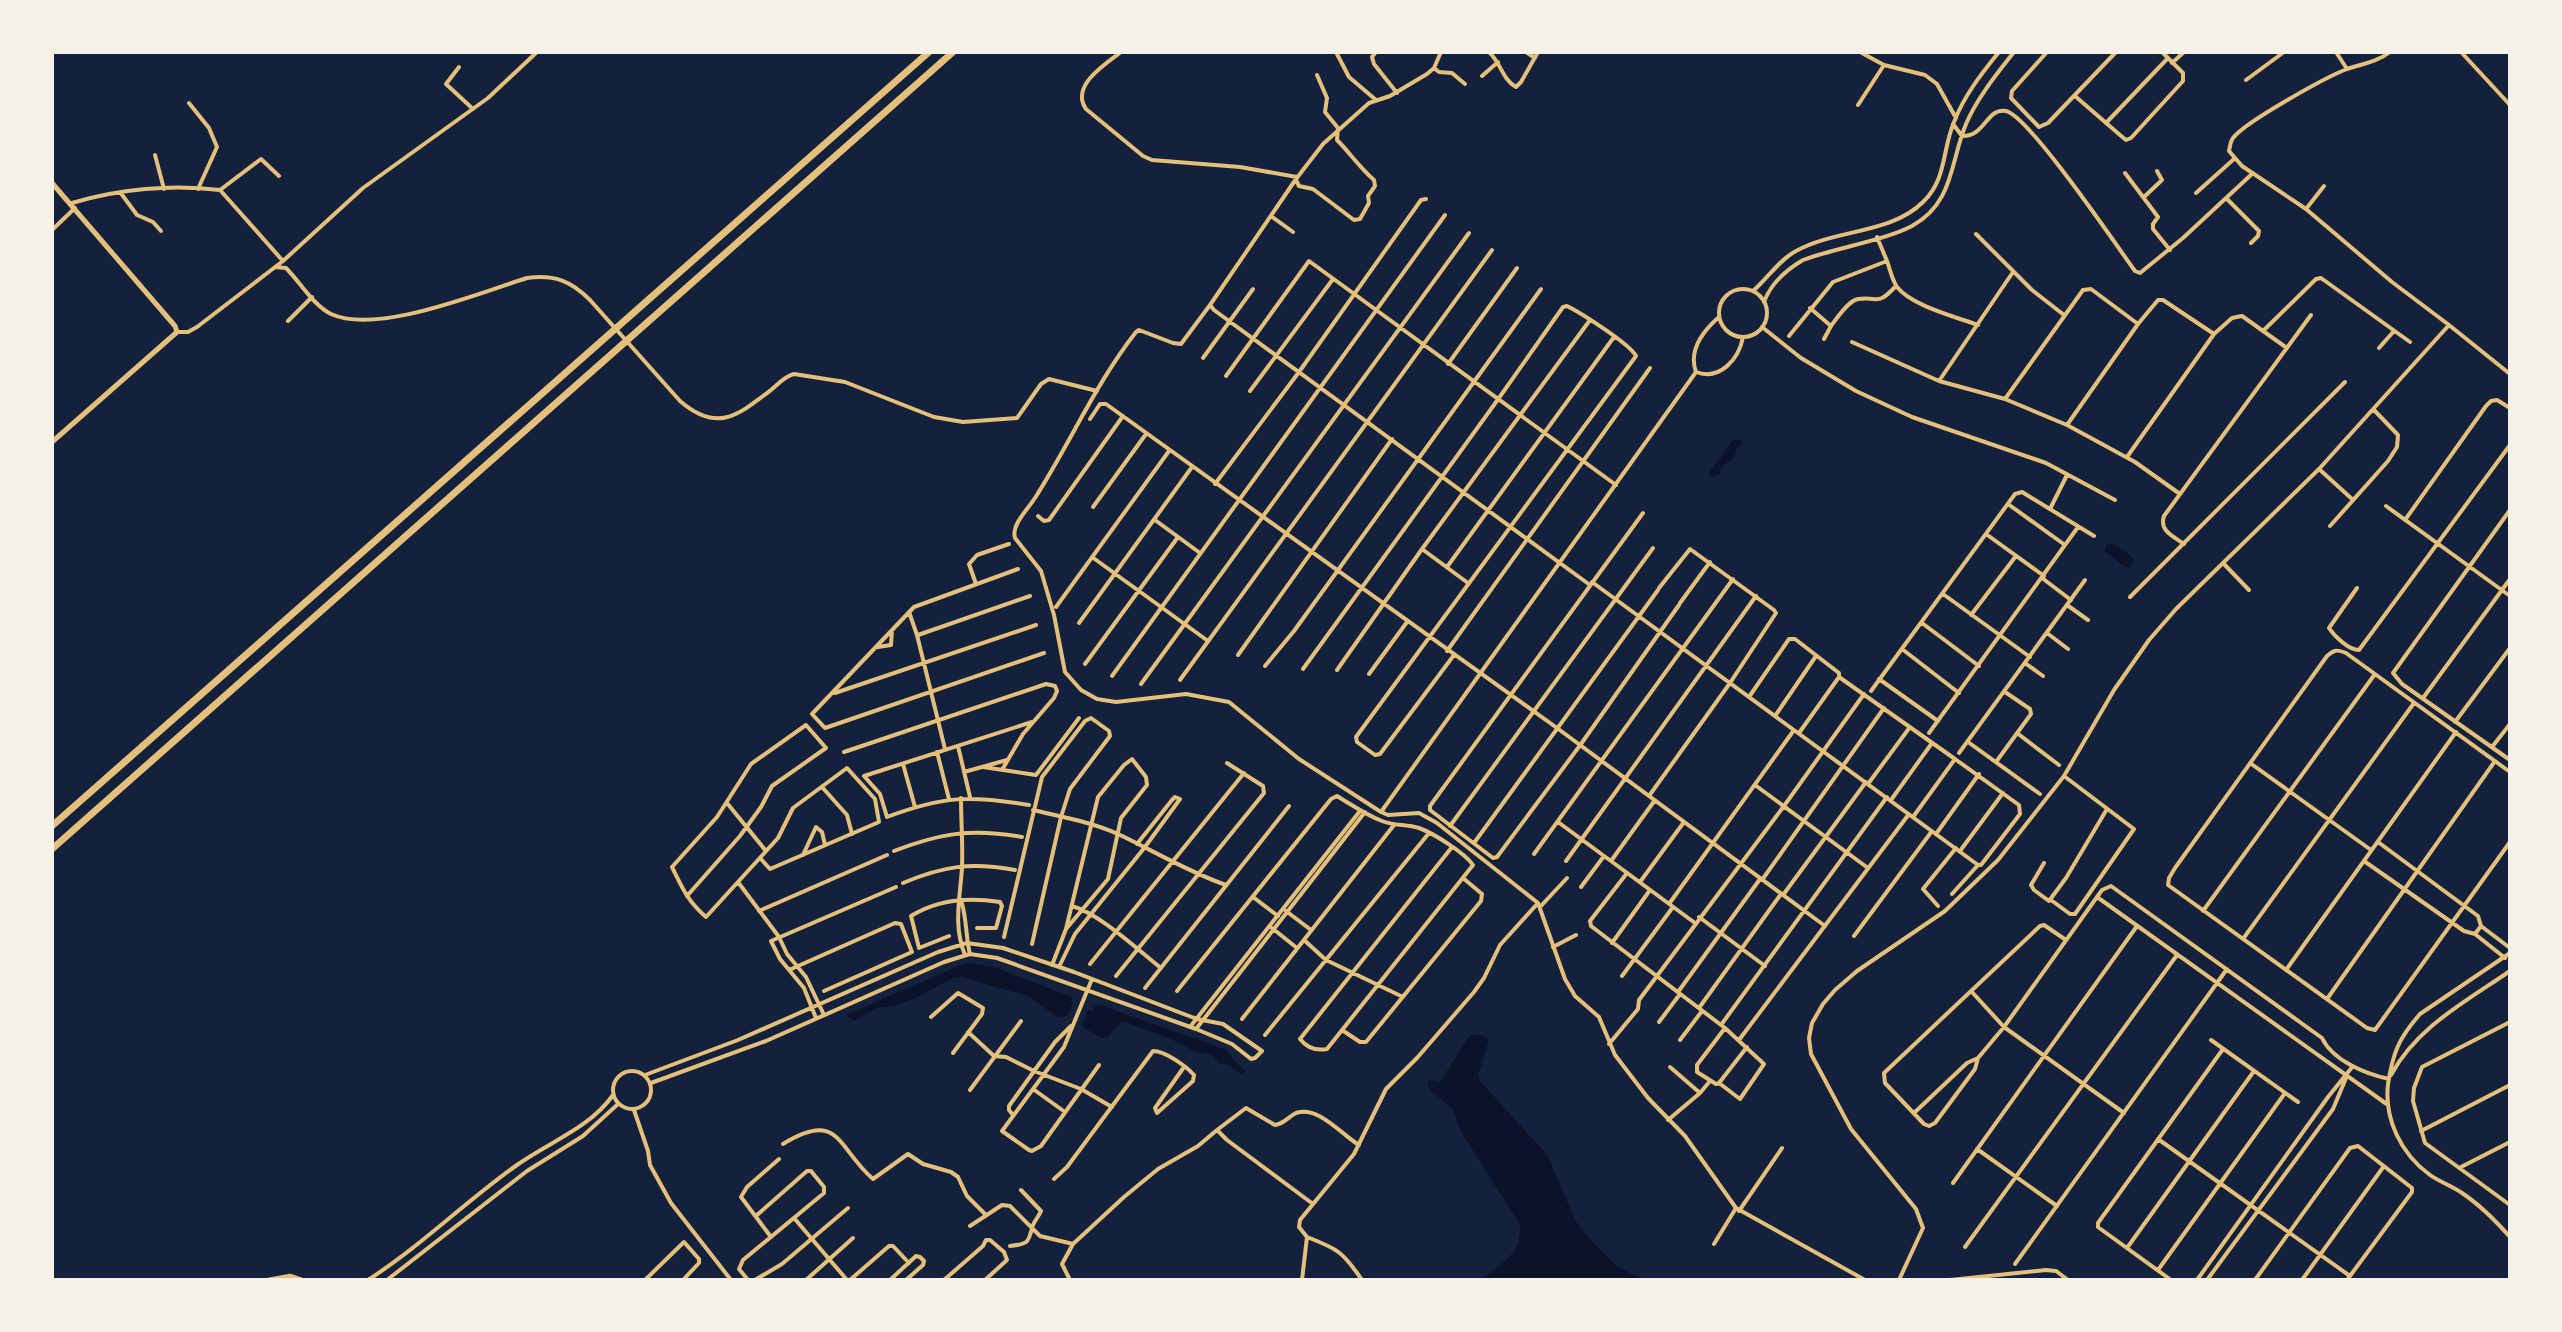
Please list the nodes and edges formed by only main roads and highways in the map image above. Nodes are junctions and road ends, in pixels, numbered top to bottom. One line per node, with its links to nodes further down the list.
1 (929, 52): 5 (highway)
2 (953, 52): 6 (highway)
3 (52, 183): 4 (main road)
4 (52, 442)
5 (52, 826)
6 (52, 849)

